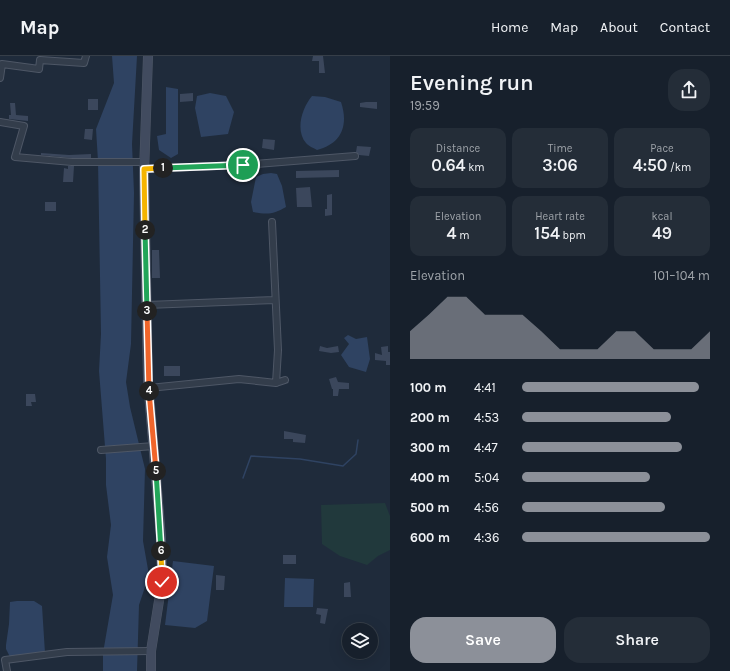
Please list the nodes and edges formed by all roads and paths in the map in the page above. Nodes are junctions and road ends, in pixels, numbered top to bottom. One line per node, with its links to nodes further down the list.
1 (86, 56): 3 (street)
2 (148, 56): 6 (main road)
3 (0, 78)
4 (0, 122): 6 (street)
5 (355, 156): 6 (street)
6 (144, 165): 9 (main road)
7 (272, 222): 8 (street)
8 (275, 300): 9 (street); 11 (street)
9 (147, 305): 12 (main road)
10 (285, 380): 11 (street)
11 (276, 383): 12 (street)
12 (149, 388): 13 (main road)
13 (154, 446): 14 (street); 15 (main road)
14 (102, 450)
15 (151, 651): 16 (street); 17 (main road)
16 (7, 671)
17 (151, 671)

